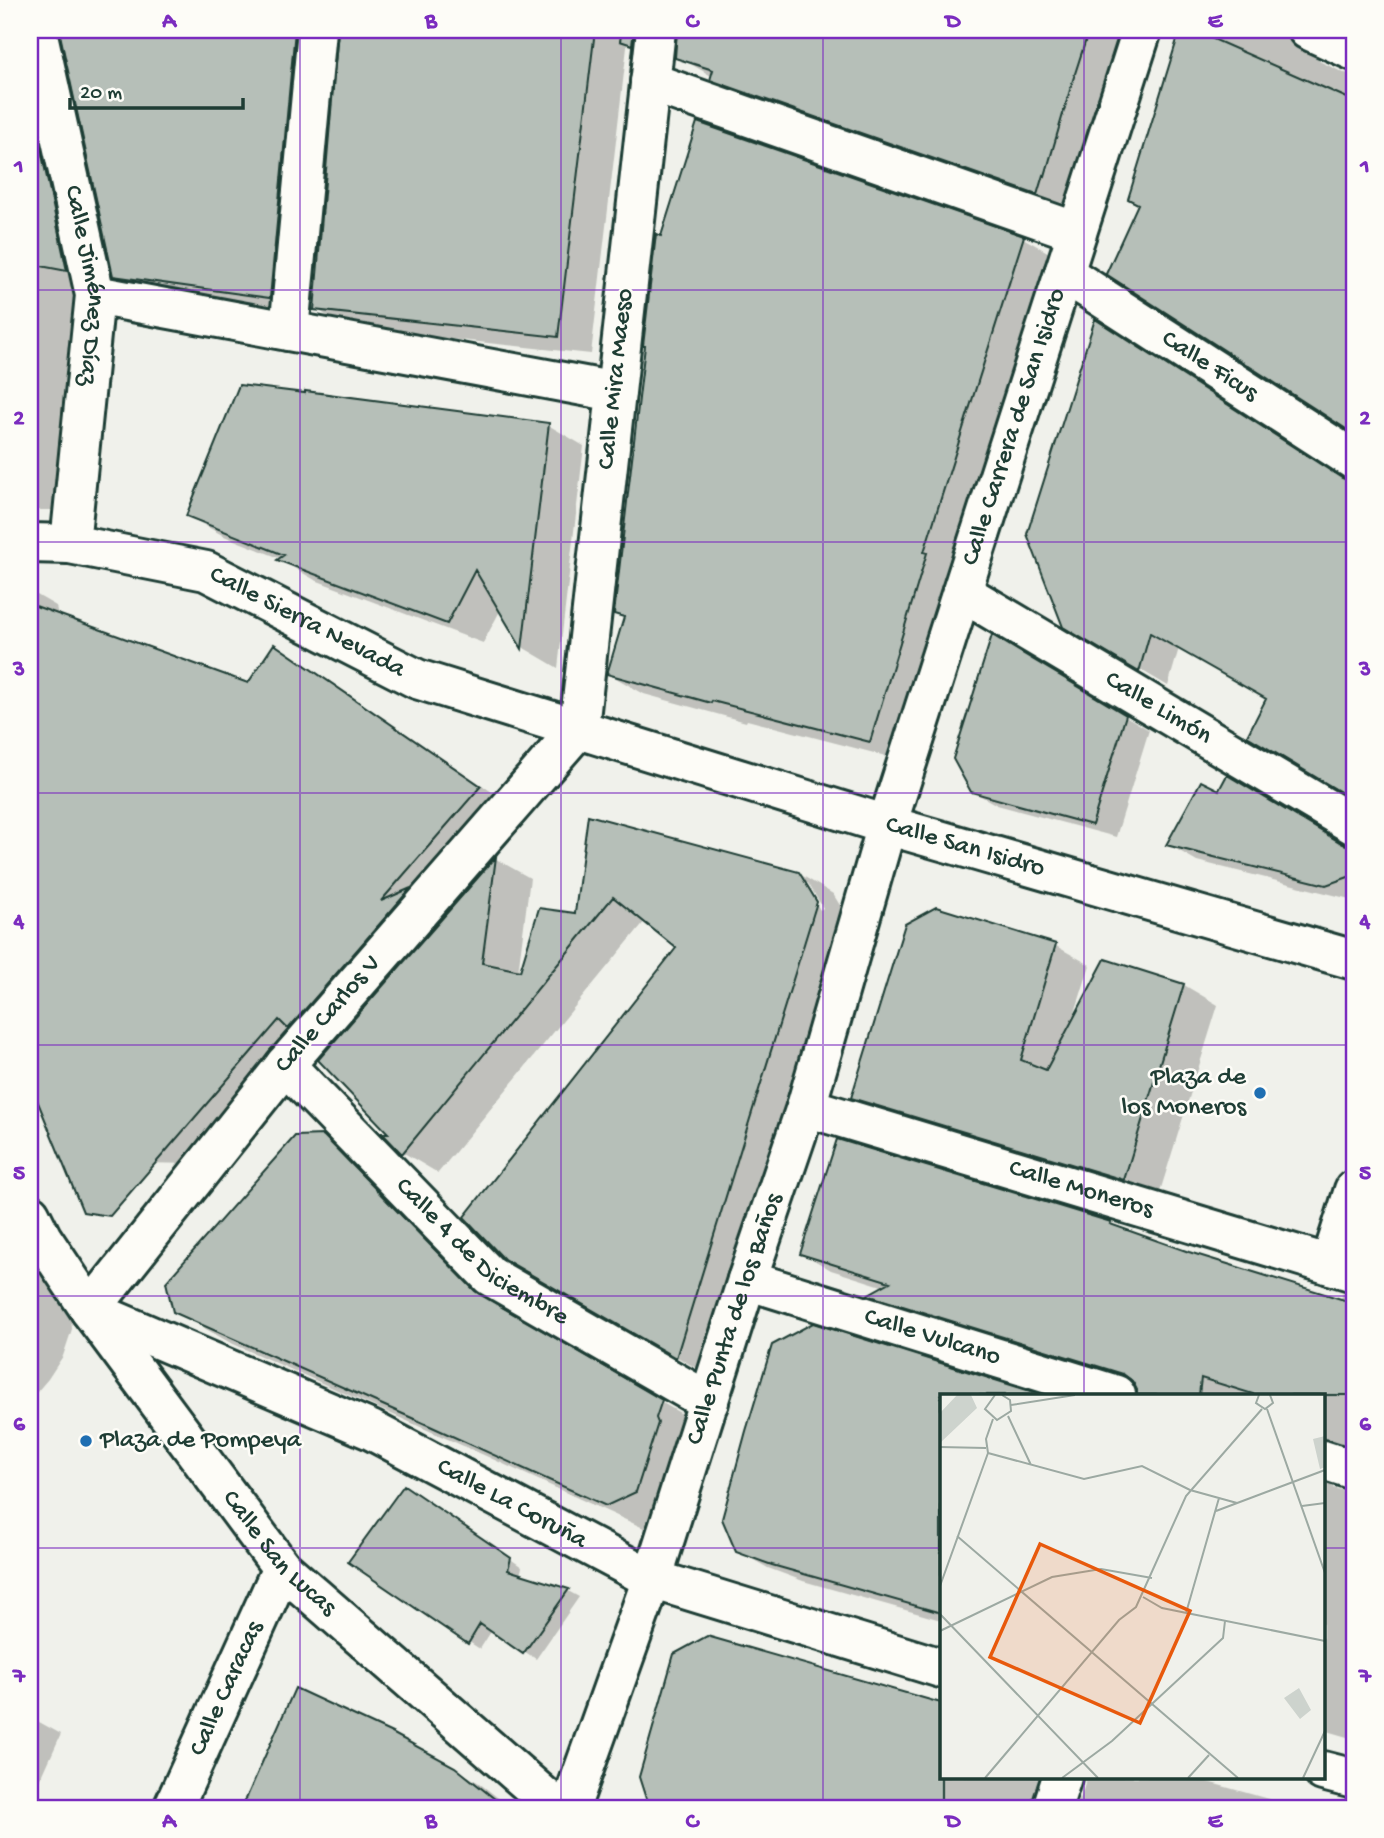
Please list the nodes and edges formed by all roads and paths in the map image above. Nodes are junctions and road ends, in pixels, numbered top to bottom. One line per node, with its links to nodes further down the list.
1 (317, 30): 11 (street)
2 (656, 30): 7 (street, Calle Mira Maeso)
3 (1142, 30): 8 (street, Calle Carrera de San Isidro)
4 (1308, 30): 6 (street)
5 (35, 32): 10 (street, Calle Jiménez Díaz)
6 (1354, 51)
7 (650, 82): 8 (street); 12 (street, Calle Mira Maeso)
8 (1077, 232): 9 (street, Calle Carrera de San Isidro)
9 (1064, 272): 13 (street, Calle Ficus); 16 (street, Calle Carrera de San Isidro)
10 (95, 295): 11 (street); 15 (street, Calle Jiménez Díaz)
11 (289, 331): 12 (street)
12 (615, 392): 17 (street, Calle Mira Maeso)
13 (1354, 460)
14 (30, 543): 15 (street, Calle Sierra Nevada)
15 (71, 544): 17 (street, Calle Sierra Nevada)
16 (962, 592): 18 (street, Calle Carrera de San Isidro); 19 (street, Calle Limón)
17 (579, 728): 18 (street, Calle San Isidro); 21 (street, Calle Carlos V)
18 (887, 825): 20 (street, Calle San Isidro); 22 (street, Calle Punta de los Baños)
19 (1354, 825)
20 (1354, 960)
21 (285, 1065): 27 (street, Calle Carlos V); 29 (street, Calle 4 de Diciembre)
22 (806, 1107): 25 (street, Calle Moneros); 26 (street, Calle Punta de los Baños)
23 (1354, 1190): 25 (street)
24 (30, 1214): 27 (street, Calle San Lucas)
25 (1342, 1269)
26 (747, 1280): 28 (street, Calle Vulcano); 29 (street, Calle Punta de los Baños)
27 (90, 1310): 32 (street, Calle San Lucas); 33 (street, Calle La Coruña)
28 (1113, 1394)
29 (709, 1402): 33 (street, Calle Punta de los Baños)
30 (1324, 1460): 31 (street)
31 (1354, 1470)
32 (282, 1568): 38 (street, Calle Caracas); 39 (street, Calle San Lucas)
33 (652, 1579): 34 (street, Calle La Coruña); 40 (street, Calle Punta de los Baños)
34 (940, 1668)
35 (1324, 1771): 37 (street)
36 (1062, 1778): 41 (street)
37 (1354, 1779)
38 (173, 1808)
39 (557, 1808)
40 (570, 1808)
41 (1052, 1808)

